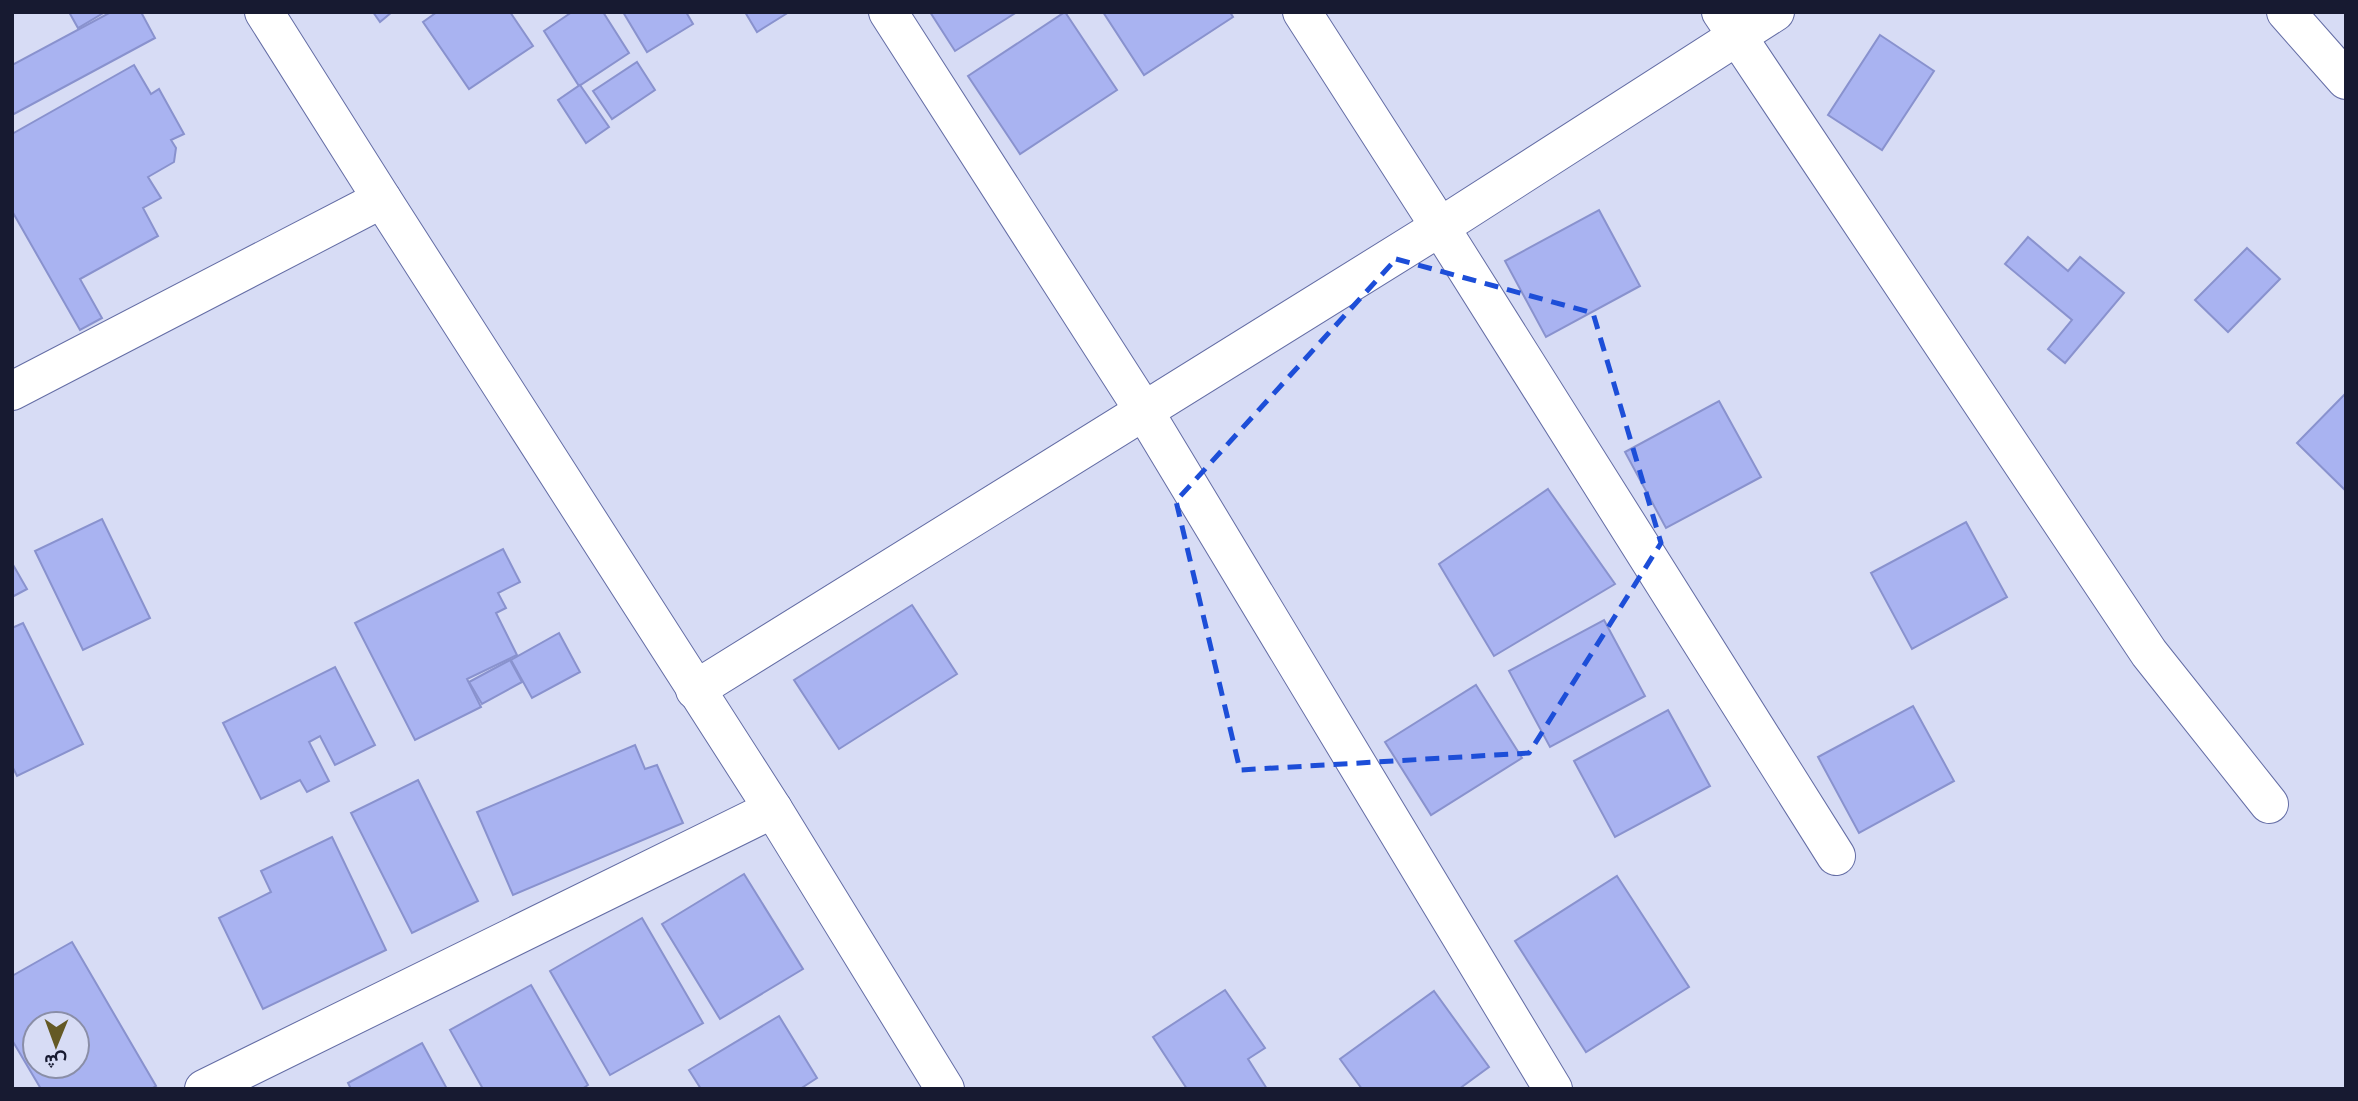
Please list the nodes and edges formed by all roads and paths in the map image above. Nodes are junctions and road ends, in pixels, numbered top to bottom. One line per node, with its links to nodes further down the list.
1 (264, 12): 8 (street)
2 (888, 12): 11 (street)
3 (1302, 12): 9 (street)
4 (1775, 12): 6 (street)
5 (2286, 12): 7 (street)
6 (1728, 25): 9 (street); 13 (street)
7 (2346, 80)
8 (382, 200): 10 (street); 12 (street)
9 (1440, 227): 11 (street); 15 (street)
10 (12, 391)
11 (1144, 411): 12 (street); 18 (street)
12 (695, 690): 14 (street)
13 (2269, 804)
14 (774, 809): 16 (street); 17 (street)
15 (1836, 856)
16 (204, 1089)
17 (945, 1089)
18 (1553, 1089)

